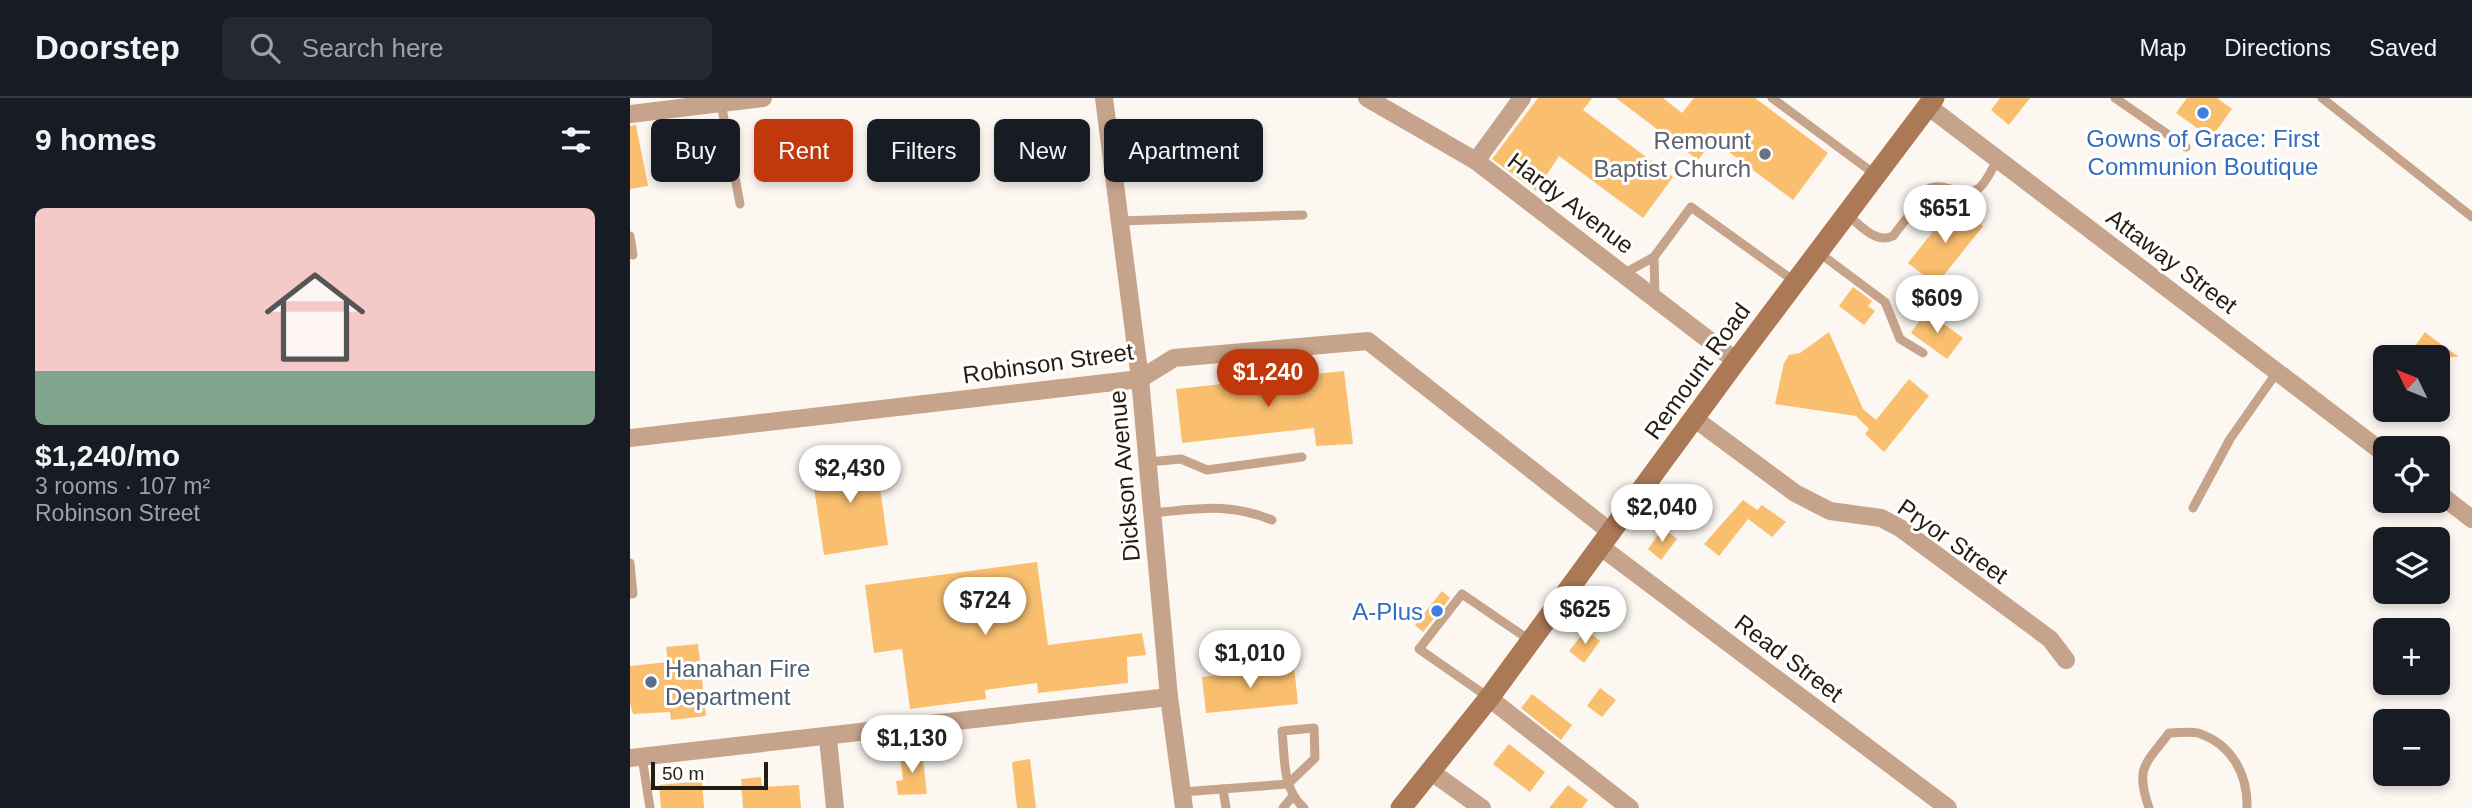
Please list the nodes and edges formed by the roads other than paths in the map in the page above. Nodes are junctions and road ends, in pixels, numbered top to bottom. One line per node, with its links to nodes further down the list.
1 (763, 98): 9 (street)
2 (1104, 98): 19 (street, Dickson Avenue)
3 (1367, 98): 13 (street, Hardy Avenue)
4 (1522, 98): 13 (street)
5 (2115, 98): 11 (lane)
6 (2322, 98): 18 (lane)
7 (1775, 99): 14 (lane)
8 (1932, 102): 12 (street, Attaway Street); 14 (main road, Remount Road)
9 (721, 103): 10 (street); 15 (lane)
10 (630, 114)
11 (2186, 147)
12 (1998, 159): 17 (lane); 29 (street, Attaway Street)
13 (1476, 162): 24 (street, Hardy Avenue)
14 (1878, 176): 17 (main road, Remount Road)
15 (740, 204)
16 (1303, 215): 19 (lane)
17 (1847, 215): 21 (main road, Remount Road)
18 (2472, 217)
19 (1119, 221): 30 (street, Dickson Avenue)
20 (630, 236): 22 (lane)
21 (1818, 252): 25 (main road, Remount Road); 27 (lane)
22 (633, 255)
23 (1654, 257): 24 (lane); 25 (lane); 26 (lane)
24 (1623, 274): 26 (street, Hardy Avenue)
25 (1795, 282): 28 (main road, Remount Road)
26 (1655, 299): 28 (street, Hardy Avenue)
27 (1923, 353)
28 (1736, 361): 31 (main road, Remount Road)
29 (2277, 372): 33 (street, Attaway Street); 37 (lane)
30 (1140, 379): 32 (street, Robinson Street); 35 (street, Dickson Avenue); 41 (street, Robinson Street)
31 (1695, 419): 41 (main road, Remount Road); 45 (street, Pryor Street)
32 (630, 438)
33 (2373, 445)
34 (1302, 457): 35 (lane)
35 (1148, 462): 38 (street, Dickson Avenue)
36 (2450, 502): 39 (street)
37 (2193, 508)
38 (1152, 513): 40 (lane); 46 (street, Dickson Avenue)
39 (2472, 519)
40 (1272, 520)
41 (1606, 540): 44 (main road, Remount Road); 63 (street, Read Street)
42 (630, 563): 43 (lane)
43 (630, 594)
44 (1531, 641): 47 (main road, Remount Road); 47 (lane)
45 (2066, 660)
46 (1169, 697): 48 (street); 54 (street, Dickson Avenue)
47 (1489, 698): 50 (main road, Remount Road); 62 (street)
48 (828, 738): 49 (street); 56 (street)
49 (636, 757): 55 (lane)
50 (1430, 771): 60 (main road, Remount Road); 61 (street)
51 (1288, 785): 51 (lane); 52 (lane); 53 (lane)
52 (1223, 789): 54 (lane); 57 (lane)
53 (1292, 797): 58 (lane); 59 (lane)
54 (1183, 800)
55 (650, 808)
56 (835, 808)
57 (1226, 808)
58 (1283, 808)
59 (1304, 808)
60 (1401, 808)
61 (1482, 808)
62 (1630, 808)
63 (1948, 808)
64 (2149, 808): 65 (lane)
65 (2247, 808)

